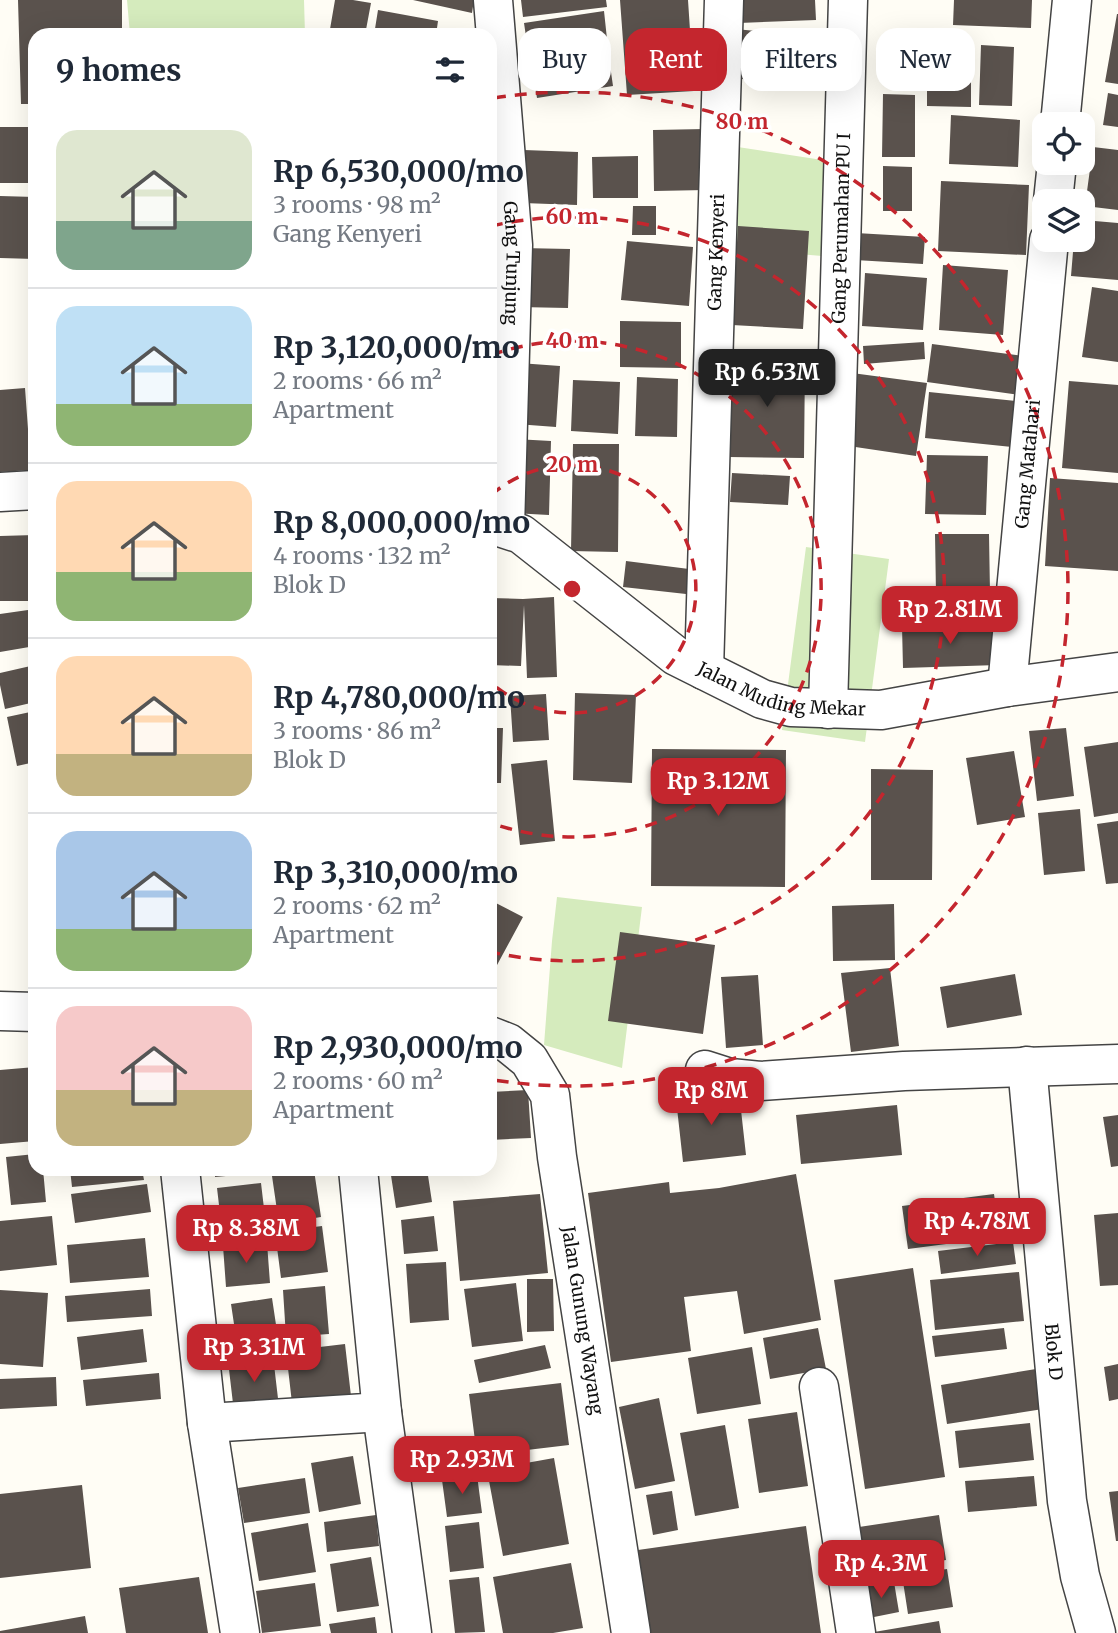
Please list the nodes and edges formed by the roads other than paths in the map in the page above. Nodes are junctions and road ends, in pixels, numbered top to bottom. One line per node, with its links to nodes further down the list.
1 (493, 0): 5 (street, Gang Tunjung)
2 (724, 0): 12 (street, Gang Kenyeri)
3 (848, 0): 15 (street, Gang Perumahan PU I)
4 (1072, 0): 7 (street)
5 (495, 28)
6 (497, 49): 11 (street, Gang Tunjung)
7 (1061, 112)
8 (1048, 252): 14 (street, Gang Matahari)
9 (28, 490): 10 (street)
10 (0, 492)
11 (497, 526): 12 (street, Jalan Muding Mekar)
12 (704, 670): 15 (street, Jalan Muding Mekar)
13 (1118, 672): 14 (street, Jalan Muding Mekar)
14 (1007, 687): 15 (street, Jalan Muding Mekar)
15 (828, 709)
16 (0, 1011): 17 (street)
17 (28, 1012)
18 (497, 1038): 29 (street, Jalan Gunung Wayang)
19 (1118, 1064): 20 (street)
20 (1027, 1066): 21 (street); 31 (street, Blok D)
21 (705, 1070)
22 (181, 1176): 26 (street)
23 (359, 1176): 25 (street)
24 (819, 1387): 30 (street)
25 (382, 1412): 26 (street); 28 (street)
26 (207, 1423): 27 (street)
27 (240, 1633)
28 (412, 1633)
29 (631, 1633)
30 (856, 1633)
31 (1096, 1633)

